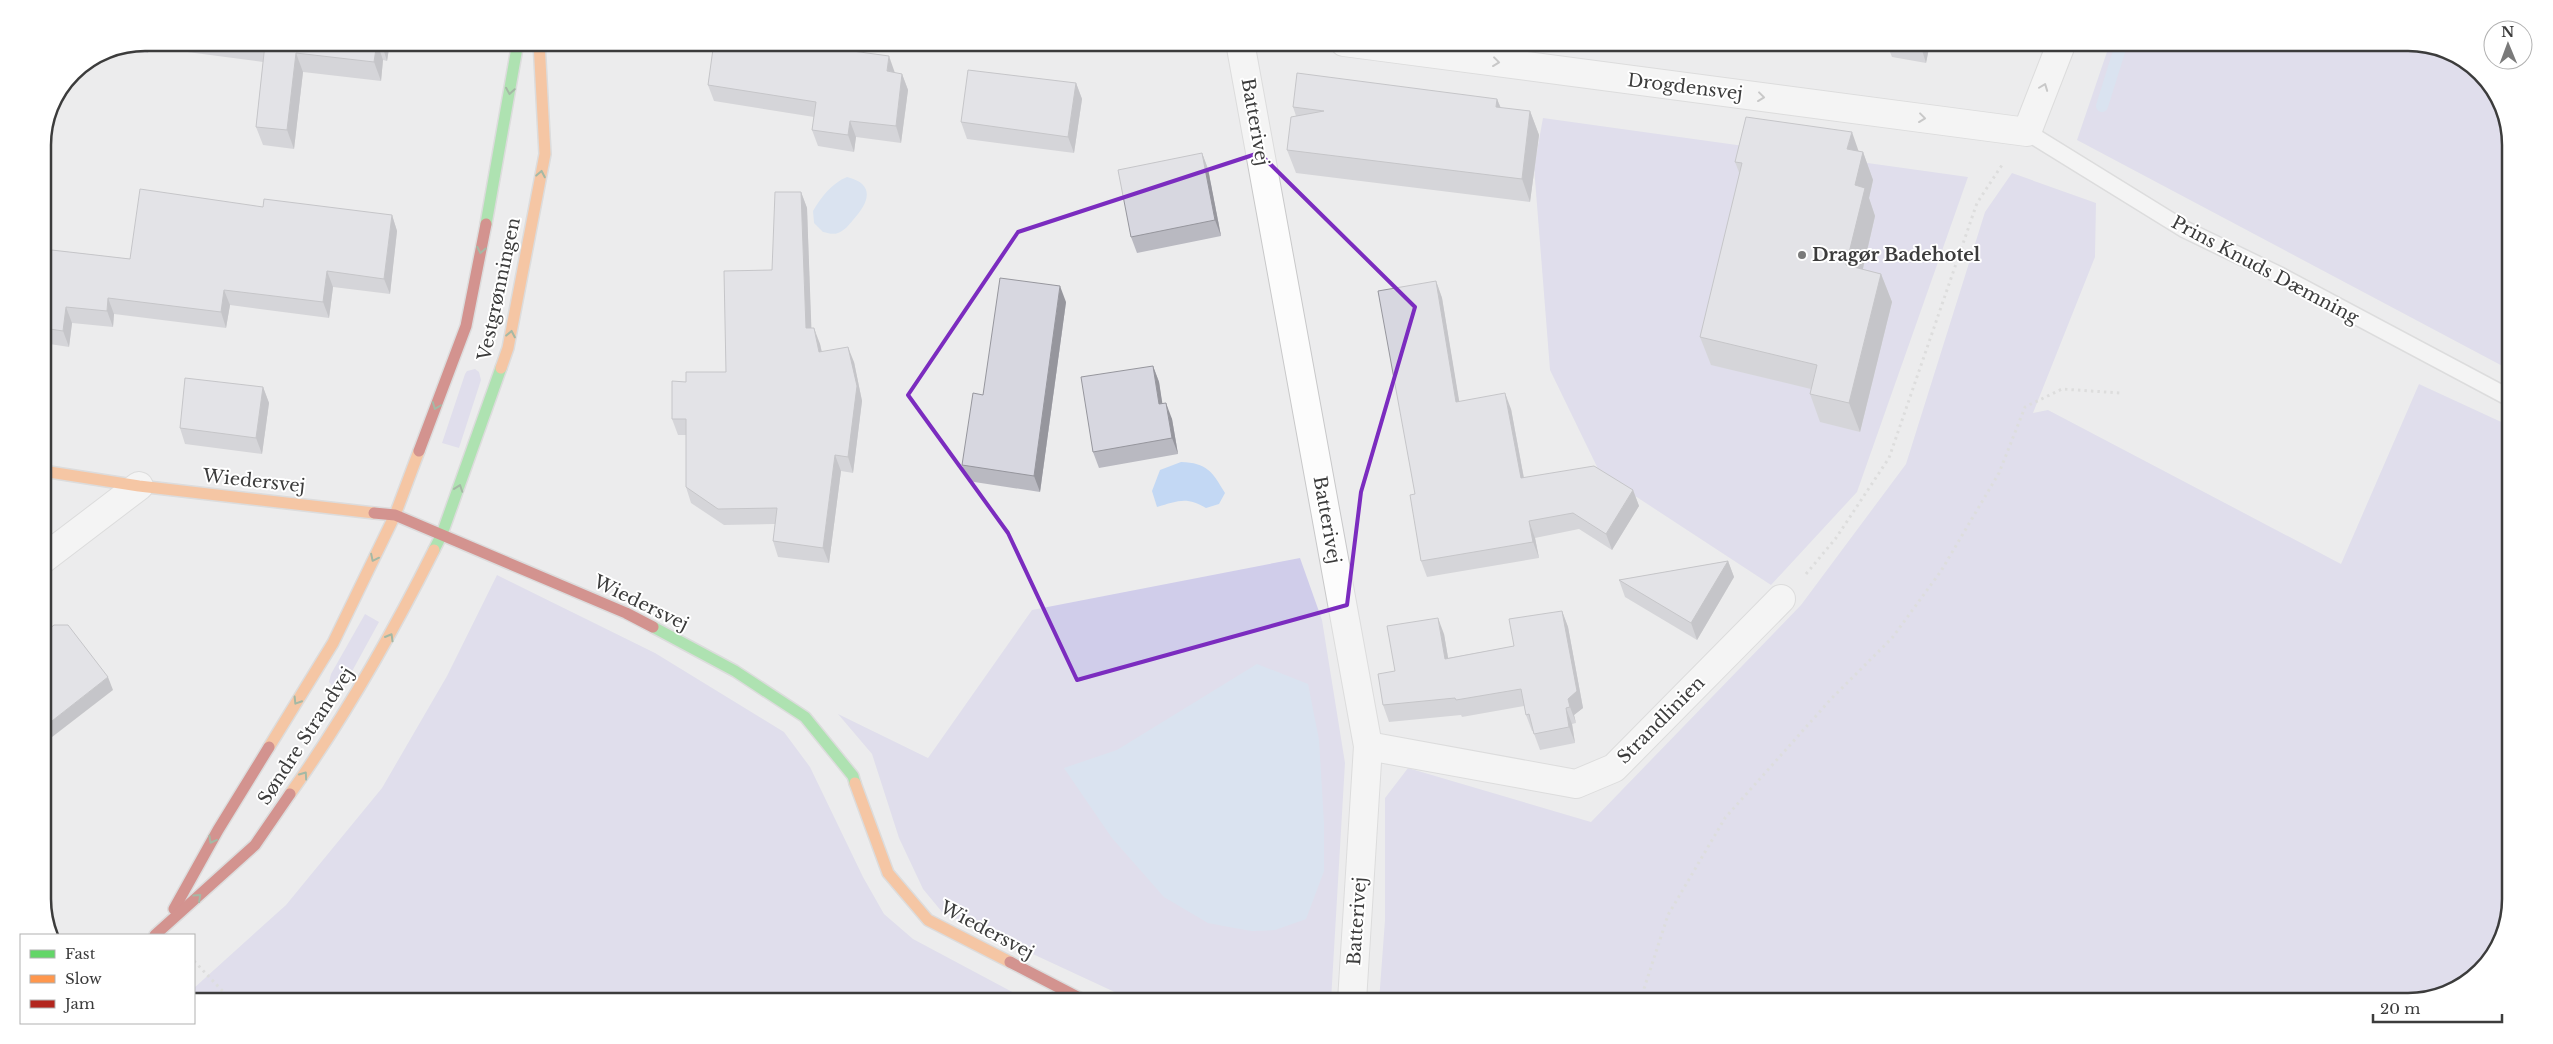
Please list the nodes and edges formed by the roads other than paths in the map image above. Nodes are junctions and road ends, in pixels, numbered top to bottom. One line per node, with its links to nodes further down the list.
1 (517, 51): 10 (street, Vestgrønningen, one-way to 10)
2 (539, 51): 11 (street, Vestgrønningen, one-way to 2)
3 (1242, 51): 14 (street, Batterivej)
4 (1412, 51): 6 (street, Drogdensvej, one-way to 6)
5 (2058, 51): 6 (street, one-way to 5)
6 (2027, 132): 7 (lane, Prins Knuds Dæmning)
7 (2502, 394)
8 (51, 473): 9 (street, Wiedersvej)
9 (139, 486): 10 (street, Wiedersvej); 12 (street)
10 (395, 514): 11 (street, Wiedersvej); 15 (street, Søndre Strandvej, one-way to 15)
11 (442, 534): 15 (street, Søndre Strandvej, one-way to 11); 16 (street, Wiedersvej)
12 (51, 554)
13 (1781, 599): 14 (street, Strandlinien)
14 (1368, 746): 17 (street, Batterivej)
15 (159, 932)
16 (1068, 993)
17 (1353, 993)

